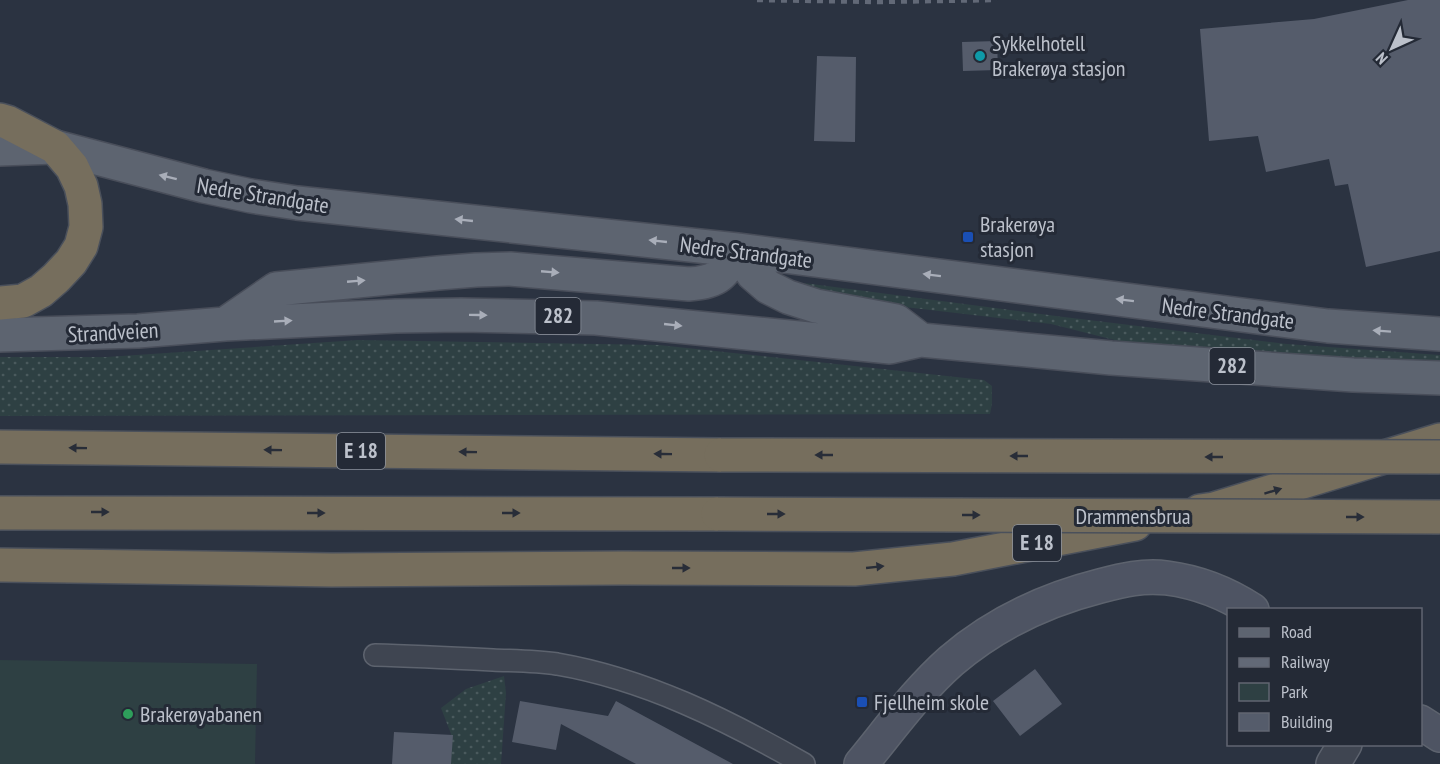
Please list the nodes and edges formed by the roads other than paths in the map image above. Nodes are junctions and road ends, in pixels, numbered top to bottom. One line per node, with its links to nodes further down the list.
1 (0, 120): 2 (highway)
2 (55, 147): 3 (main road); 4 (main road, Nedre Strandgate, one-way to 2); 5 (highway)
3 (0, 148)
4 (737, 250): 6 (main road, 282, one-way to 4); 7 (main road, Nedre Strandgate, one-way to 4); 9 (main road)
5 (0, 303)
6 (225, 324): 8 (main road, Strandveien / 282); 9 (main road, 282, one-way to 9)
7 (1440, 334)
8 (0, 335)
9 (921, 340): 10 (main road, 282)
10 (1440, 378)
11 (1440, 440): 16 (highway, E 18, one-way to 11)
12 (0, 447): 13 (highway, E 18, one-way to 12, bridge)
13 (1440, 457)
14 (0, 513): 15 (highway, Drammensbrua / E 18, one-way to 15, bridge)
15 (1440, 517)
16 (0, 565)
17 (1250, 608): 23 (main road)
18 (375, 655): 22 (lane)
19 (1422, 723): 20 (main road)
20 (1440, 735)
21 (1344, 746): 24 (street)
22 (804, 764)
23 (861, 764)
24 (1333, 764)

